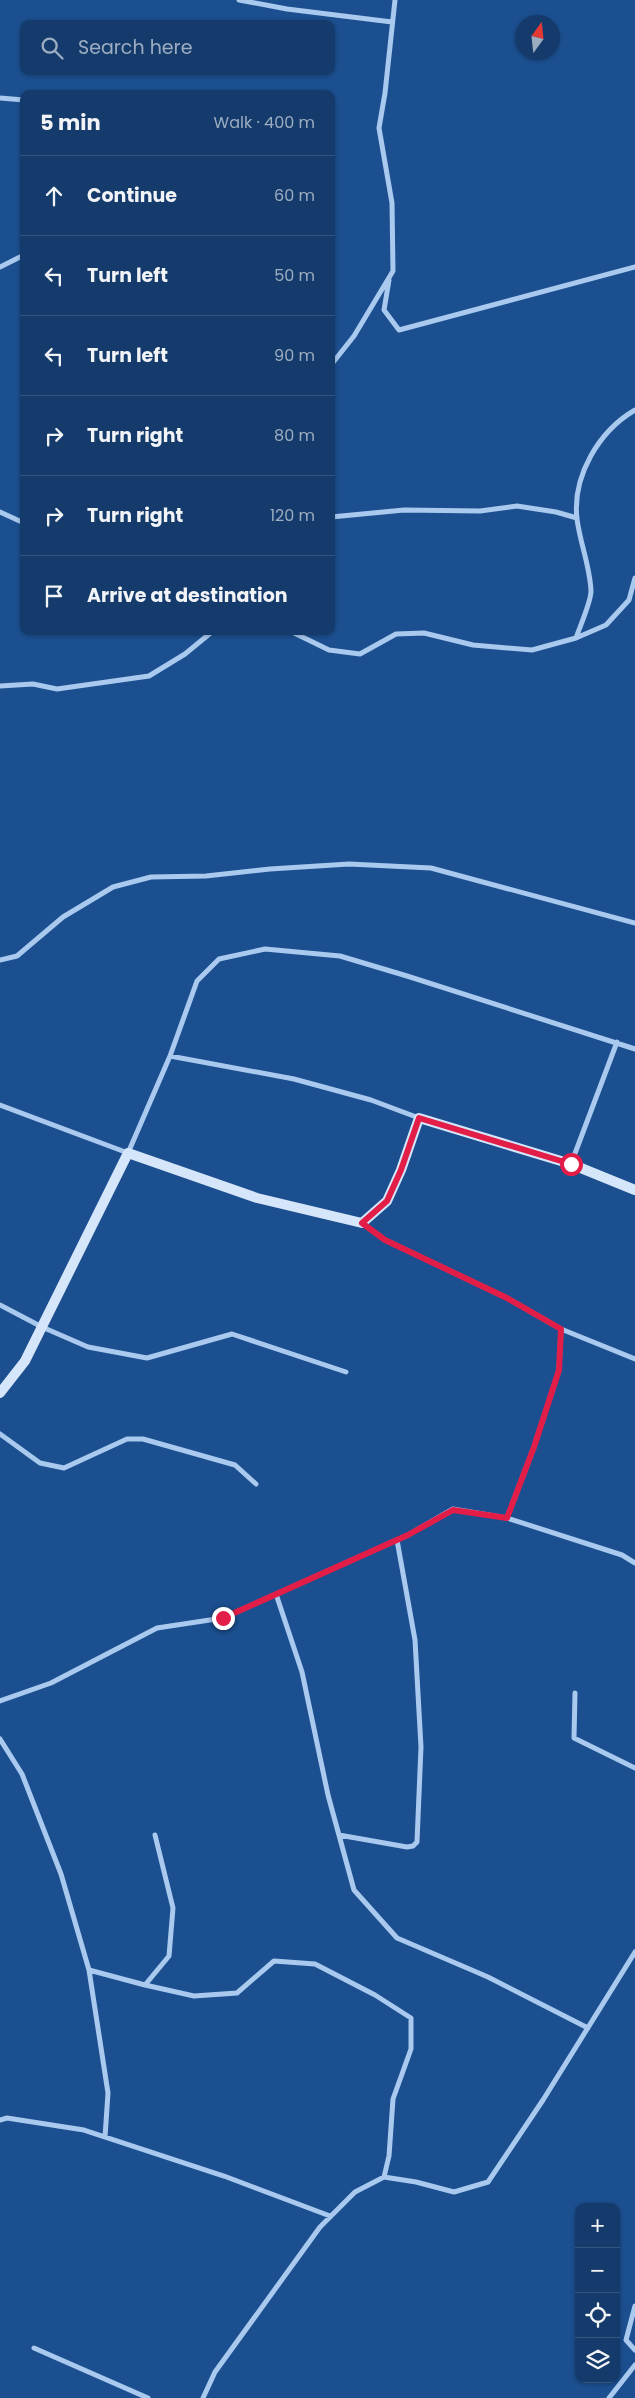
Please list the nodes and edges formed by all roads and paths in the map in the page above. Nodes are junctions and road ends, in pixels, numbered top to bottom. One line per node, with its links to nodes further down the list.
1 (240, 0): 3 (street)
2 (395, 0): 3 (street)
3 (392, 22): 9 (street)
4 (0, 98): 5 (street)
5 (20, 100)
6 (20, 257): 8 (street)
7 (635, 267): 9 (street)
8 (0, 268)
9 (390, 277): 10 (street)
10 (335, 360)
11 (635, 410): 14 (street)
12 (0, 512): 15 (street)
13 (335, 516): 14 (street)
14 (577, 518): 19 (street)
15 (20, 521)
16 (635, 578): 19 (street)
17 (208, 635): 20 (street)
18 (298, 635): 19 (street)
19 (576, 638)
20 (0, 686)
21 (635, 923): 22 (street)
22 (0, 960)
23 (617, 1042): 24 (street); 25 (street); 29 (street)
24 (635, 1049)
25 (170, 1056): 27 (street); 28 (street)
26 (0, 1105): 28 (street)
27 (419, 1118): 29 (street); 31 (street)
28 (128, 1153): 31 (street); 33 (street)
29 (571, 1164): 30 (street)
30 (635, 1190)
31 (362, 1223): 34 (street)
32 (0, 1304): 33 (street)
33 (42, 1327): 36 (street); 37 (street)
34 (561, 1329): 35 (street); 40 (street)
35 (635, 1359)
36 (346, 1372)
37 (0, 1392)
38 (0, 1434): 39 (street)
39 (256, 1484)
40 (507, 1518): 41 (street); 42 (street)
41 (397, 1540): 43 (street); 49 (street)
42 (635, 1563)
43 (276, 1594): 45 (street); 49 (street)
44 (575, 1693): 47 (street)
45 (0, 1701)
46 (0, 1739): 51 (street)
47 (635, 1768)
48 (155, 1835): 52 (street)
49 (339, 1835): 53 (street)
50 (635, 1952): 53 (street)
51 (89, 1970): 52 (street); 55 (street)
52 (146, 1985): 56 (street)
53 (588, 2028): 56 (street)
54 (0, 2120): 55 (street)
55 (105, 2137): 57 (street)
56 (384, 2177): 57 (street)
57 (330, 2216): 63 (street)
58 (635, 2306): 60 (street)
59 (34, 2348): 62 (street)
60 (635, 2350)
61 (635, 2365): 64 (street)
62 (148, 2398)
63 (203, 2398)
64 (609, 2398)

